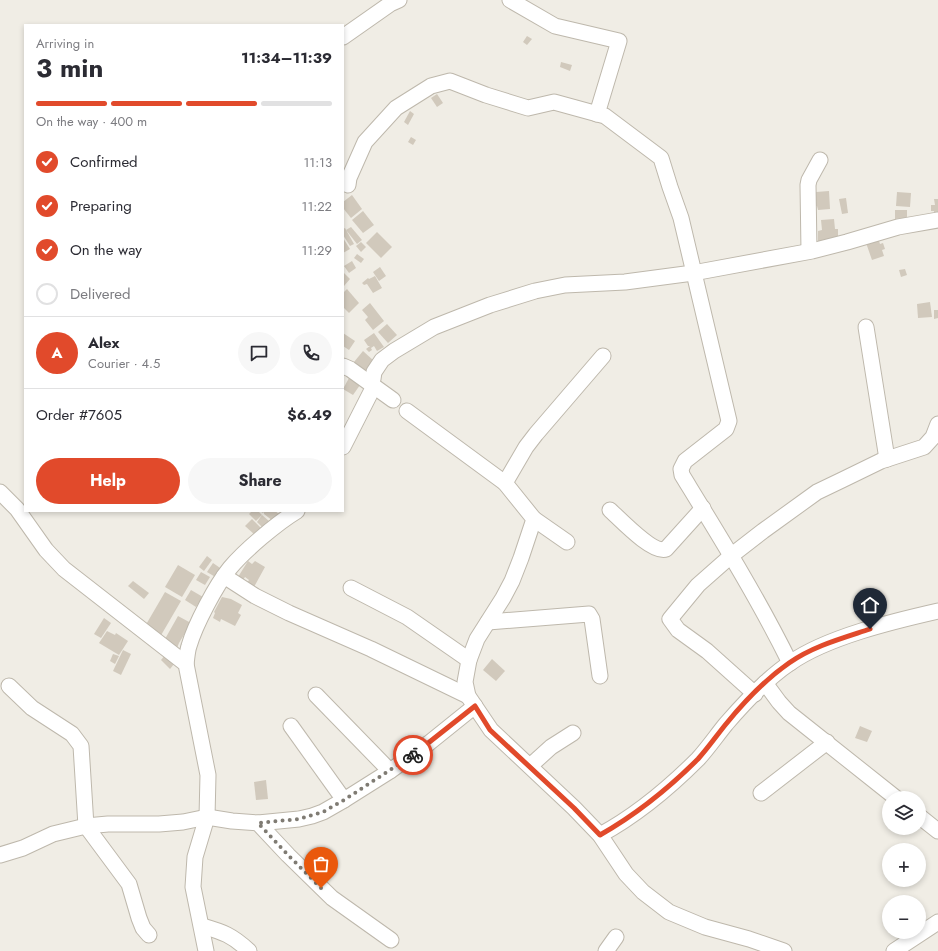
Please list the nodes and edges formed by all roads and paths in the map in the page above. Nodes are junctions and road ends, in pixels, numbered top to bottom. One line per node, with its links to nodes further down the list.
1 (399, 0): 3 (street)
2 (510, 0): 4 (street)
3 (344, 36)
4 (597, 114): 6 (street); 9 (street)
5 (820, 160): 8 (street)
6 (348, 185)
7 (938, 220): 8 (street)
8 (809, 251): 9 (street)
9 (693, 273): 13 (street); 21 (street)
10 (866, 327): 18 (street)
11 (603, 356): 19 (street)
12 (344, 367): 13 (street)
13 (373, 382): 14 (street); 17 (street)
14 (393, 400)
15 (407, 411): 19 (street)
16 (938, 424): 18 (street)
17 (344, 445)
18 (887, 459): 26 (street)
19 (505, 483): 24 (street)
20 (0, 492): 33 (street)
21 (703, 508): 22 (street); 26 (street)
22 (610, 510)
23 (296, 512): 27 (street)
24 (534, 519): 25 (street); 30 (street)
25 (567, 542)
26 (732, 555): 32 (street); 37 (street)
27 (224, 576): 33 (street); 39 (street)
28 (351, 588): 31 (street)
29 (938, 611): 32 (street)
30 (488, 622): 31 (street); 34 (street)
31 (469, 660): 39 (street)
32 (790, 663): 35 (street)
33 (186, 664): 48 (street)
34 (600, 676)
35 (765, 683): 37 (street); 42 (street)
36 (9, 686): 51 (street)
37 (755, 694): 53 (street)
38 (316, 695): 44 (street)
39 (471, 701): 43 (street); 44 (street)
40 (291, 726): 47 (street)
41 (573, 732): 43 (street)
42 (827, 742): 45 (street); 46 (street)
43 (530, 766): 53 (street)
44 (390, 771): 47 (street)
45 (887, 791)
46 (761, 793)
47 (344, 800): 50 (street)
48 (207, 817): 50 (street); 51 (street); 56 (street)
49 (926, 822): 52 (street)
50 (258, 823): 59 (street)
51 (86, 826): 54 (street); 57 (street)
52 (938, 831)
53 (600, 835): 63 (street)
54 (0, 855)
55 (938, 922): 64 (street)
56 (202, 926): 60 (street); 61 (street)
57 (149, 935)
58 (616, 937): 62 (street)
59 (391, 940)
60 (206, 951)
61 (249, 951)
62 (606, 951)
63 (784, 951)
64 (894, 951)

